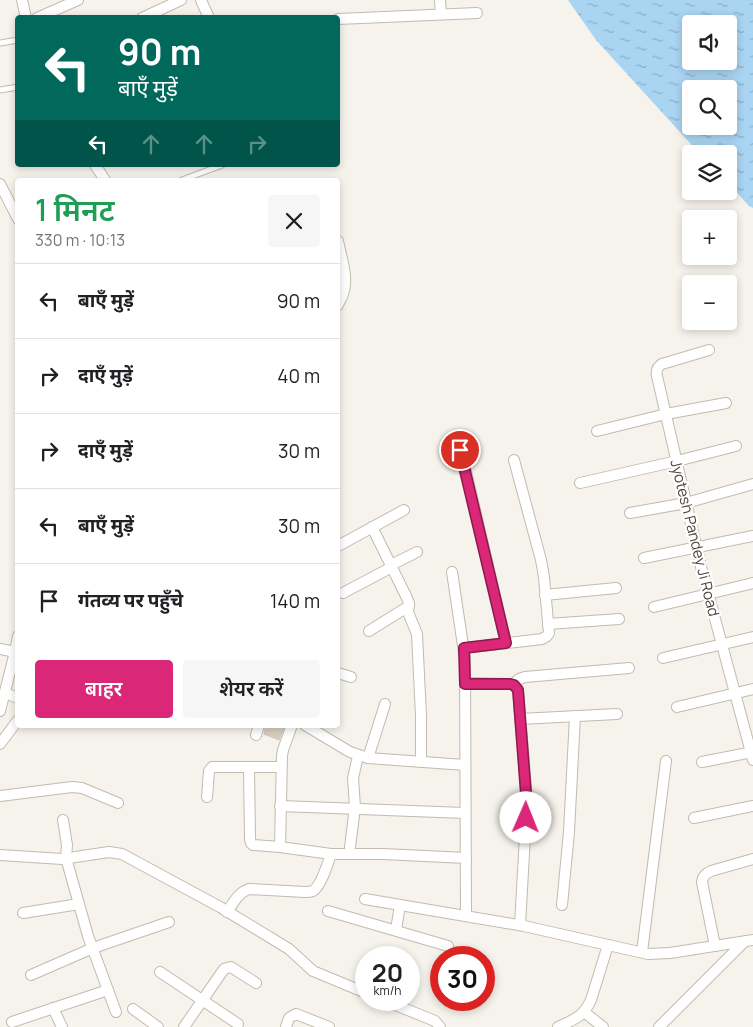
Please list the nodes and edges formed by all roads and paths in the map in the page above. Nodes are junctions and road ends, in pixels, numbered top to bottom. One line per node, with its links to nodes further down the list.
1 (22, 0): 8 (street)
2 (78, 0): 9 (street)
3 (181, 0): 10 (street)
4 (201, 0): 11 (street)
5 (440, 0): 7 (street)
6 (478, 13): 7 (street)
7 (441, 14): 12 (street)
8 (25, 15)
9 (44, 15)
10 (148, 15)
11 (208, 15)
12 (340, 18)
13 (15, 40): 14 (lane)
14 (0, 43)
15 (15, 88): 16 (lane)
16 (0, 90)
17 (96, 167): 19 (street)
18 (217, 167): 20 (lane)
19 (103, 178)
20 (187, 178)
21 (1, 191): 22 (street)
22 (15, 214)
23 (340, 251): 24 (street)
24 (340, 301)
25 (709, 350): 27 (street, Jyotesh Pandey Ji Road)
26 (726, 403): 27 (street)
27 (666, 414): 28 (street); 32 (street, Jyotesh Pandey Ji Road)
28 (597, 431)
29 (736, 446): 32 (street)
30 (460, 450): 57 (street)
31 (514, 460): 50 (street)
32 (676, 461): 33 (street); 35 (street, Jyotesh Pandey Ji Road)
33 (580, 483)
34 (753, 484): 35 (street)
35 (686, 503): 37 (street); 41 (street, Jyotesh Pandey Ji Road)
36 (404, 510): 38 (street)
37 (630, 513)
38 (372, 527): 40 (street); 44 (street)
39 (753, 536): 41 (street)
40 (340, 545)
41 (696, 547): 43 (street); 49 (street, Jyotesh Pandey Ji Road)
42 (417, 552): 44 (street)
43 (644, 558)
44 (391, 566): 48 (street); 51 (street)
45 (452, 572): 59 (street)
46 (753, 583): 49 (street)
47 (616, 588): 50 (street)
48 (343, 593)
49 (708, 593): 52 (street); 58 (street, Jyotesh Pandey Ji Road)
50 (545, 595): 54 (street)
51 (409, 606): 55 (street); 85 (street)
52 (654, 607)
53 (619, 619): 54 (street)
54 (548, 624): 57 (street)
55 (369, 631)
56 (753, 637): 58 (street)
57 (506, 643): 59 (street)
58 (722, 644): 62 (street); 70 (street, Jyotesh Pandey Ji Road)
59 (464, 648): 66 (street)
60 (0, 649): 61 (street)
61 (15, 652): 69 (street)
62 (663, 658)
63 (629, 668): 67 (street)
64 (340, 674): 65 (street)
65 (350, 677)
66 (465, 684): 67 (street); 87 (street)
67 (512, 685): 77 (street)
68 (753, 688): 70 (street)
69 (5, 692): 71 (street); 74 (street)
70 (735, 693): 73 (street); 83 (street, Jyotesh Pandey Ji Road)
71 (15, 697)
72 (385, 704): 82 (street)
73 (677, 707)
74 (0, 710)
75 (617, 714): 76 (street)
76 (575, 716): 77 (street); 107 (street)
77 (520, 719): 114 (street)
78 (15, 724): 81 (street)
79 (291, 728): 89 (street)
80 (310, 728): 82 (street)
81 (0, 744)
82 (358, 755): 85 (street); 95 (street)
83 (752, 755): 86 (street)
84 (666, 761): 121 (street)
85 (421, 762): 87 (street)
86 (702, 762)
87 (465, 765): 96 (street)
88 (249, 767): 89 (street); 91 (street); 99 (street)
89 (281, 767): 93 (street)
90 (0, 796): 92 (street)
91 (206, 797)
92 (118, 803)
93 (280, 806): 95 (street); 99 (street)
94 (753, 806): 97 (street)
95 (351, 809): 96 (street); 100 (street)
96 (465, 813): 103 (street)
97 (694, 818)
98 (63, 820): 102 (street)
99 (280, 847): 100 (street)
100 (343, 852): 103 (street); 110 (street)
101 (0, 855): 102 (street)
102 (66, 858): 106 (street); 110 (street)
103 (466, 858): 112 (street)
104 (753, 859): 119 (street)
105 (364, 899): 108 (street)
106 (79, 904): 111 (street); 120 (street)
107 (562, 904)
108 (400, 905): 112 (street); 115 (street)
109 (328, 911): 115 (street)
110 (227, 912): 125 (street)
111 (23, 913)
112 (466, 916): 114 (street)
113 (169, 922): 120 (street)
114 (520, 925): 117 (street)
115 (396, 930): 118 (street)
116 (748, 941): 119 (street); 143 (street)
117 (608, 945): 121 (street); 132 (street)
118 (448, 946)
119 (715, 946): 121 (street)
120 (93, 948): 123 (street); 126 (street)
121 (642, 952)
122 (160, 972): 127 (street)
123 (31, 974)
124 (256, 983): 127 (street)
125 (355, 989)
126 (108, 990): 128 (street); 131 (street)
127 (202, 1000): 134 (street); 137 (street)
128 (53, 1008): 133 (street); 135 (street)
129 (133, 1009): 136 (street)
130 (410, 1011): 140 (street)
131 (116, 1012)
132 (584, 1012): 141 (street); 142 (street)
133 (12, 1022)
134 (238, 1024)
135 (62, 1027)
136 (158, 1027)
137 (184, 1027)
138 (286, 1027): 139 (street)
139 (329, 1027)
140 (440, 1027)
141 (558, 1027)
142 (603, 1027)
143 (659, 1027)

